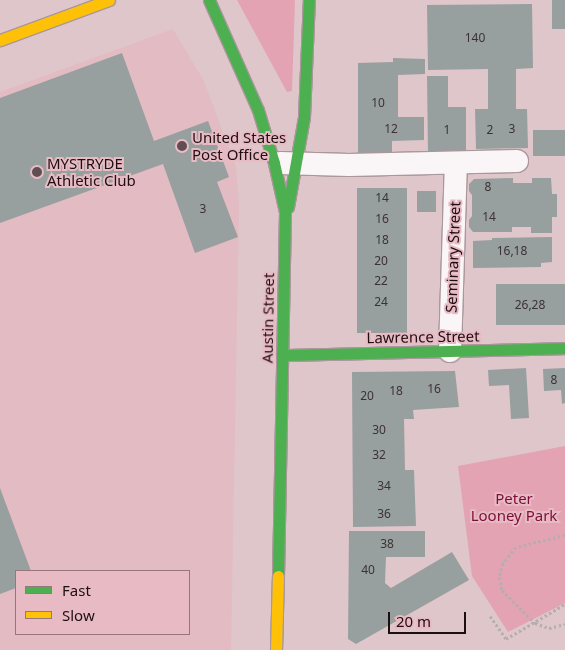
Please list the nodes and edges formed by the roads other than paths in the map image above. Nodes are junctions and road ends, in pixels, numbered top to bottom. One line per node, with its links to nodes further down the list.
1 (109, 0): 4 (main road)
2 (209, 0): 7 (main road, Austin Street)
3 (309, 0): 9 (main road)
4 (81, 5): 5 (main road)
5 (0, 40)
6 (517, 161): 8 (street)
7 (274, 163): 9 (street); 10 (main road, Austin Street)
8 (456, 163): 9 (street); 12 (street, Seminary Street)
9 (296, 164): 10 (main road)
10 (285, 220): 13 (main road, Austin Street)
11 (565, 348): 12 (main road, Lawrence Street)
12 (450, 351): 13 (main road, Lawrence Street)
13 (282, 355): 14 (main road, Austin Street)
14 (276, 650)

